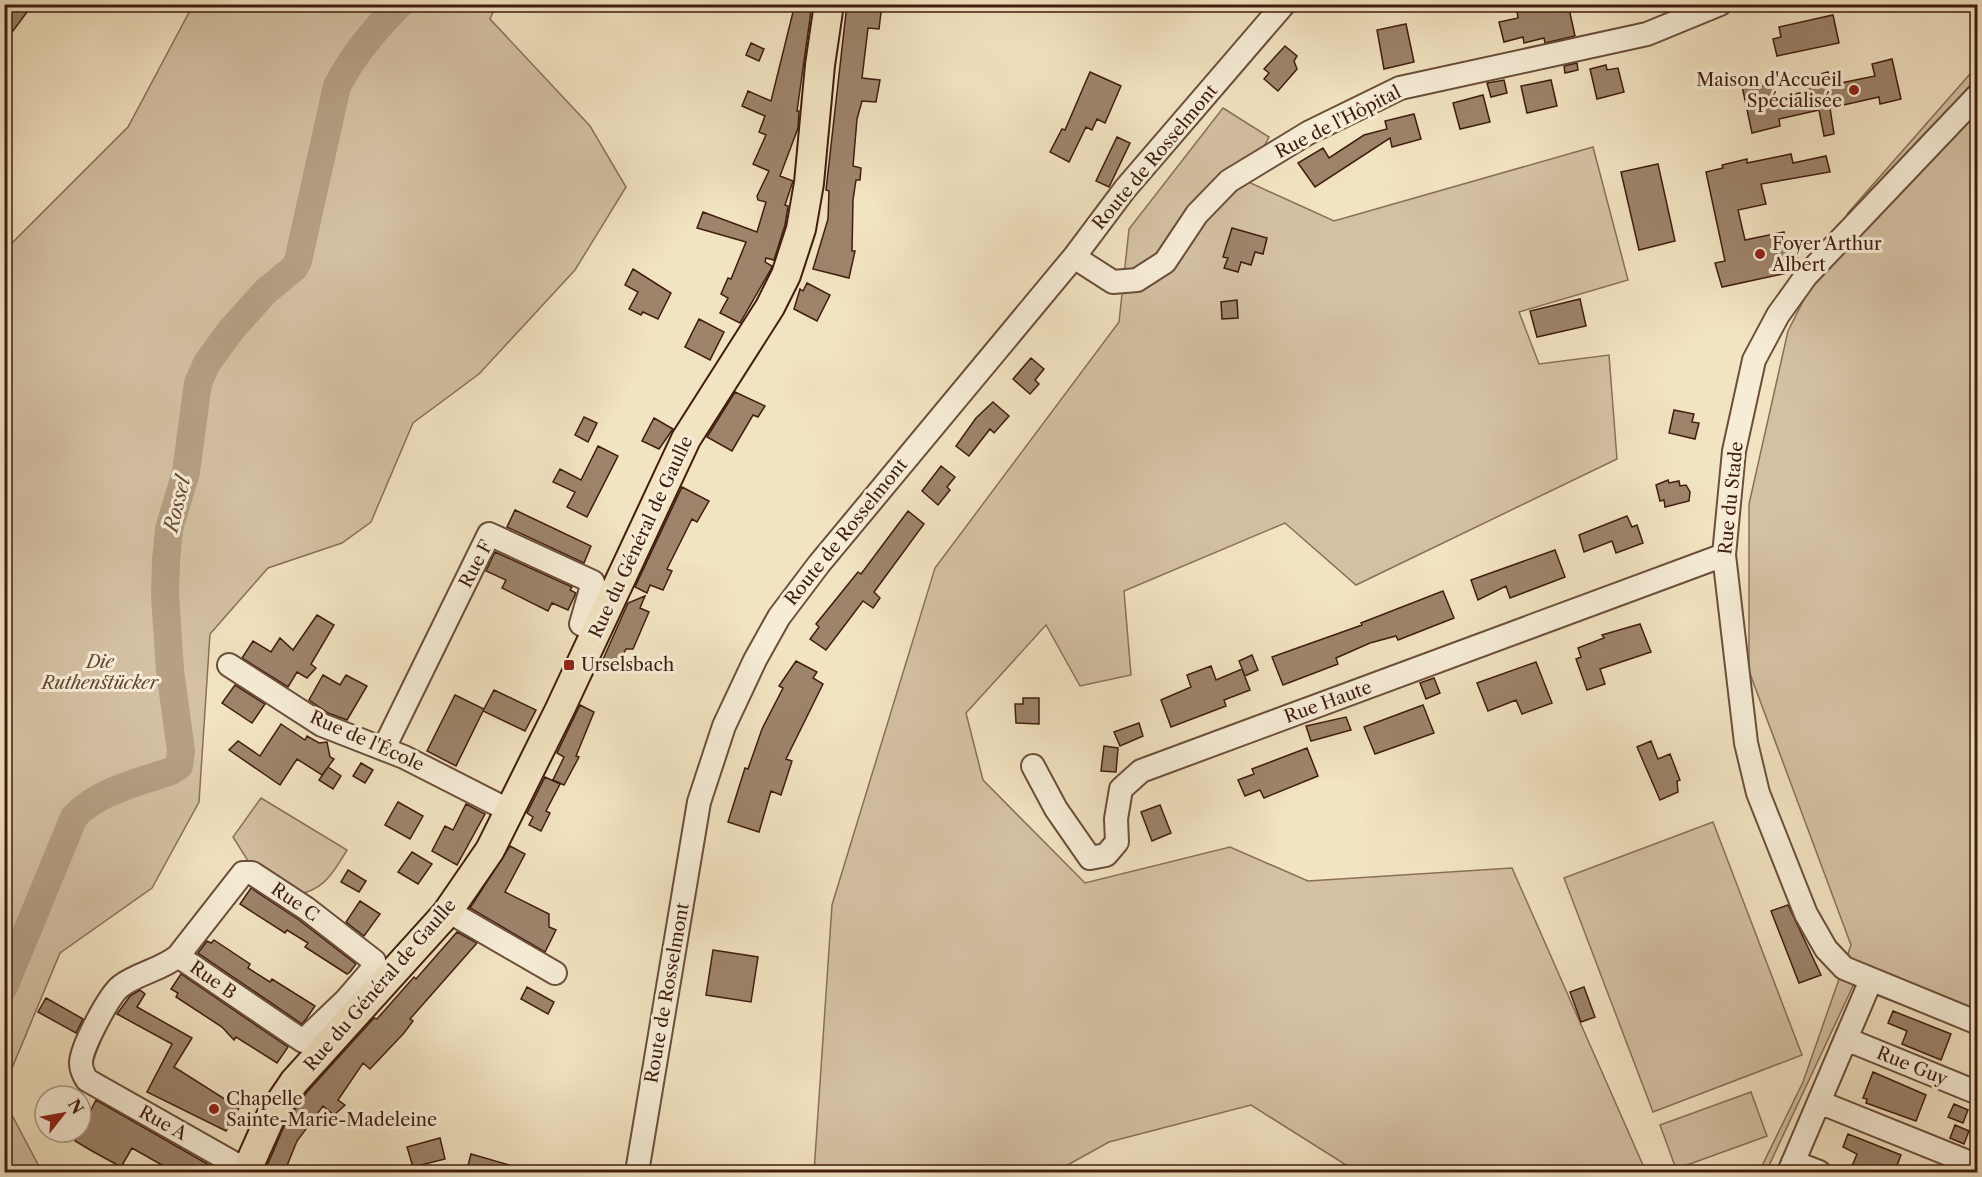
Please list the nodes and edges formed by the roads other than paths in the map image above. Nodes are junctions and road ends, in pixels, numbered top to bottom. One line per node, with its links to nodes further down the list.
1 (829, 4): 7 (main road, Rue du Général de Gaulle)
2 (1284, 4): 5 (street, Route de Rosselmont)
3 (1720, 4): 5 (street, Rue de l'Hôpital)
4 (1977, 95): 6 (street, Rue du Stade)
5 (1074, 256): 25 (street, Route de Rosselmont)
6 (1724, 555): 10 (street, Rue Haute); 15 (street, Rue du Stade)
7 (596, 631): 9 (street, Rue F); 11 (main road, Rue du Général de Gaulle)
8 (229, 665): 9 (street, Rue de l'École)
9 (384, 748): 11 (street, Rue de l'École)
10 (1033, 766)
11 (510, 811): 12 (main road, Rue du Général de Gaulle)
12 (448, 911): 14 (street); 16 (main road, Rue du Général de Gaulle)
13 (178, 956): 16 (street, Rue B); 16 (street, Rue C); 19 (street, Rue B)
14 (555, 973)
15 (1871, 980): 17 (street, Rue du Stade); 18 (street)
16 (352, 1006): 24 (main road, Rue du Général de Gaulle)
17 (1977, 1023)
18 (1846, 1039): 20 (street, Rue Guy); 21 (street)
19 (82, 1072): 24 (street, Rue A)
20 (1977, 1093)
21 (1819, 1102): 22 (street); 23 (street)
22 (1977, 1166)
23 (1791, 1167): 26 (street)
24 (246, 1171)
25 (636, 1173)
26 (1819, 1173)

